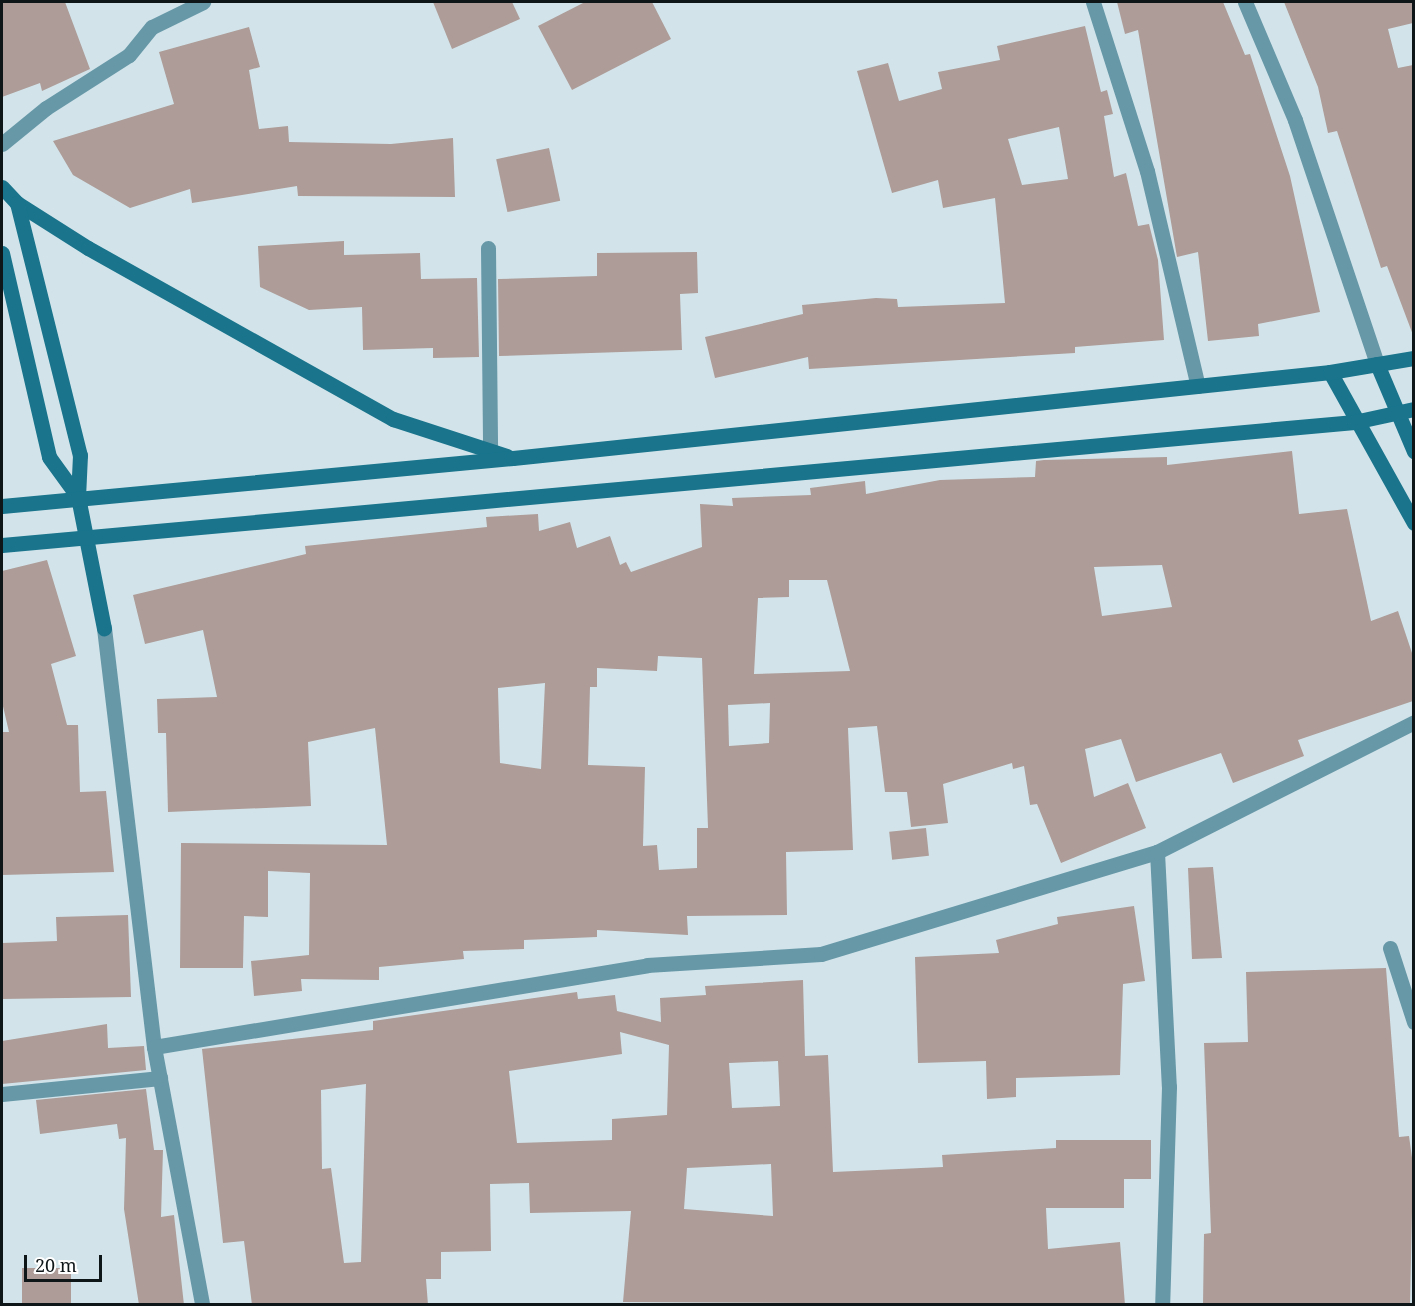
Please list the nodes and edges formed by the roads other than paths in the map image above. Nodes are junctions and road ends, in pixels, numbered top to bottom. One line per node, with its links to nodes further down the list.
1 (203, 2): 4 (street)
2 (1093, 2): 12 (street)
3 (1245, 2): 10 (street)
4 (2, 144)
5 (2, 187): 6 (main road)
6 (17, 203): 16 (main road); 19 (main road)
7 (488, 248): 16 (street)
8 (2, 252): 19 (main road)
9 (1413, 358): 10 (main road)
10 (1377, 364): 11 (main road); 14 (main road)
11 (1329, 372): 12 (main road); 15 (main road)
12 (1198, 386): 18 (main road)
13 (1413, 409): 14 (main road)
14 (1395, 414): 15 (main road); 17 (main road)
15 (1354, 422): 21 (main road); 22 (main road)
16 (490, 450): 18 (main road)
17 (1413, 451)
18 (513, 458): 19 (main road)
19 (78, 498): 20 (main road); 22 (main road)
20 (2, 506)
21 (1413, 523)
22 (85, 539): 23 (main road); 24 (main road)
23 (2, 546)
24 (104, 628): 29 (street)
25 (1413, 722): 26 (street)
26 (1157, 852): 29 (street); 33 (street)
27 (1390, 948): 28 (street)
28 (1413, 1022)
29 (154, 1047): 30 (street)
30 (160, 1078): 31 (street); 32 (street)
31 (2, 1094)
32 (202, 1305)
33 (1162, 1305)

